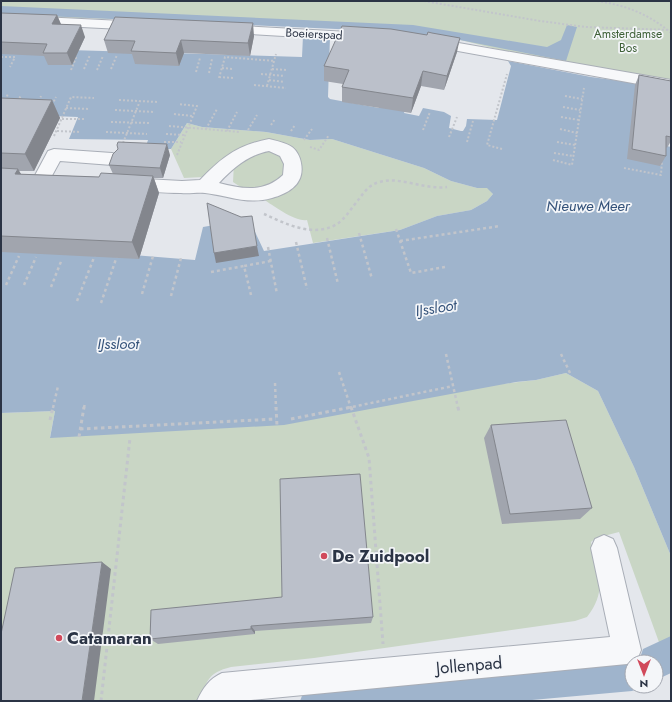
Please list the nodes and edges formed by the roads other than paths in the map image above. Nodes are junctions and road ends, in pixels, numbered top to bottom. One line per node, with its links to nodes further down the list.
1 (1, 19): 2 (lane)
2 (158, 26)
3 (213, 29): 4 (lane, Boeierspad)
4 (384, 38)
5 (414, 41): 6 (lane)
6 (671, 85)
7 (112, 159): 8 (lane)
8 (64, 180)
9 (107, 182): 10 (lane)
10 (205, 186)
11 (604, 548): 12 (lane, Jollenpad)
12 (212, 701)

